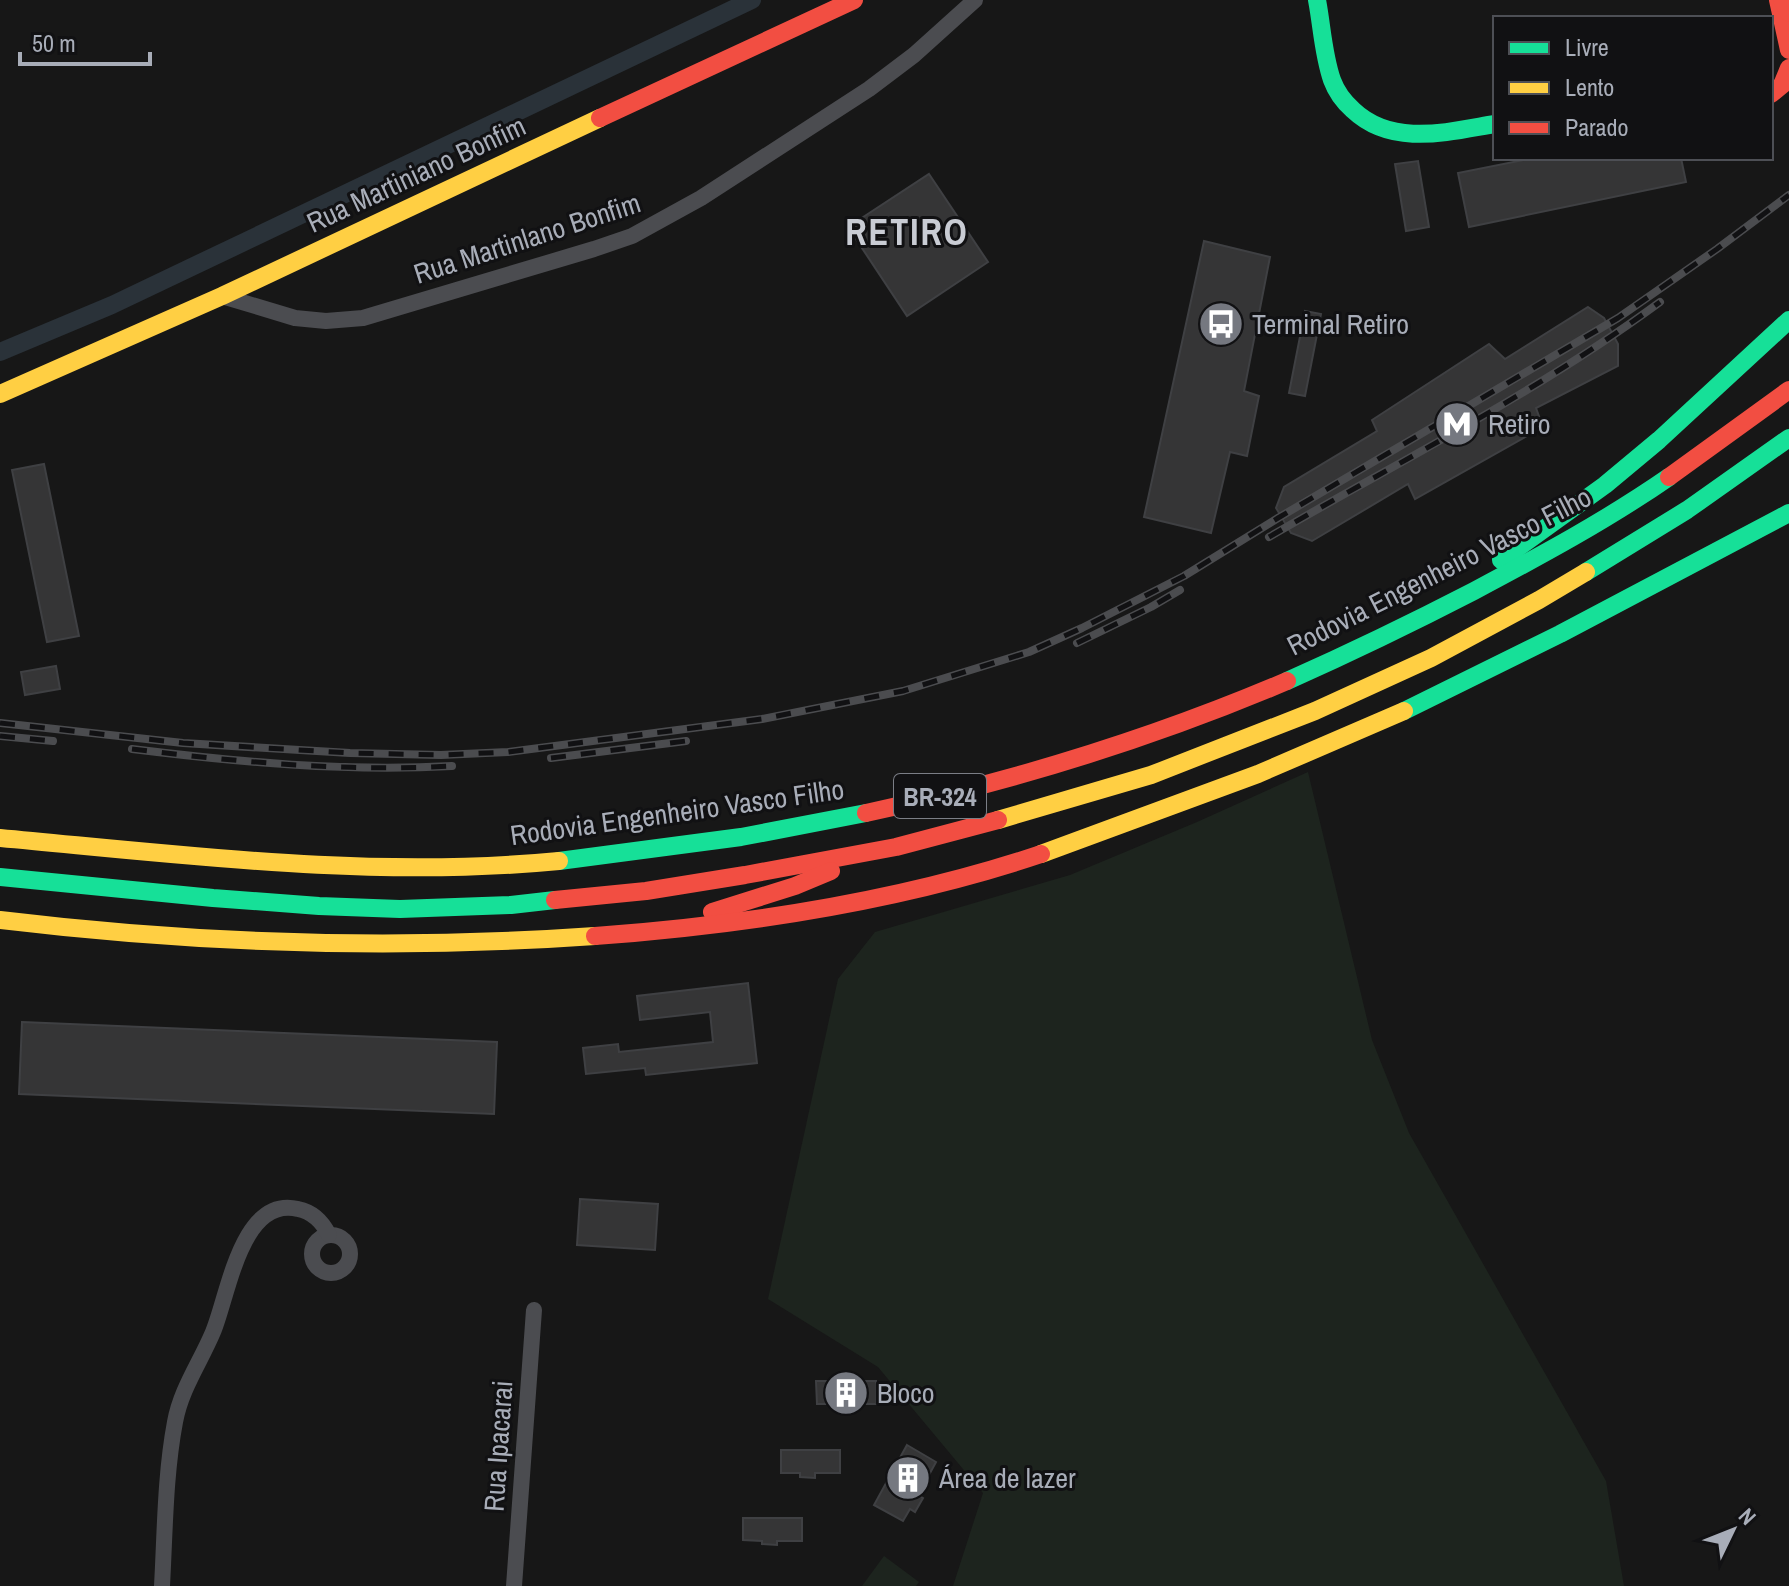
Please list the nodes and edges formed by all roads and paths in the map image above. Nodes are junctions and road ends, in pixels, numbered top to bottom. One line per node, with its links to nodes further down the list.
1 (854, 0): 10 (main road, Rua Martiniano Bonfim)
2 (975, 0): 10 (street, Rua Martinlano Bonfim)
3 (1317, 0): 9 (main road)
4 (1780, 0): 5 (main road); 6 (main road)
5 (1789, 13)
6 (1789, 50)
7 (1789, 68): 8 (main road)
8 (1773, 92)
9 (1493, 124)
10 (222, 296): 13 (main road, Rua Martiniano Bonfim)
11 (1789, 320): 16 (main road)
12 (1789, 390): 16 (main road, Rodovia Engenheiro Vasco Filho / BR-324)
13 (0, 394)
14 (1789, 438): 18 (main road, BR-324)
15 (1789, 513): 21 (main road)
16 (1413, 623): 17 (main road, Rodovia Engenheiro Vasco Filho / BR-324)
17 (0, 838)
18 (896, 847): 19 (main road, BR-324); 21 (main road)
19 (0, 877)
20 (0, 920): 21 (main road)
21 (646, 932)
22 (329, 1235): 24 (street)
23 (534, 1310): 25 (street, Rua Ipacarai)
24 (162, 1586)
25 (514, 1586)

